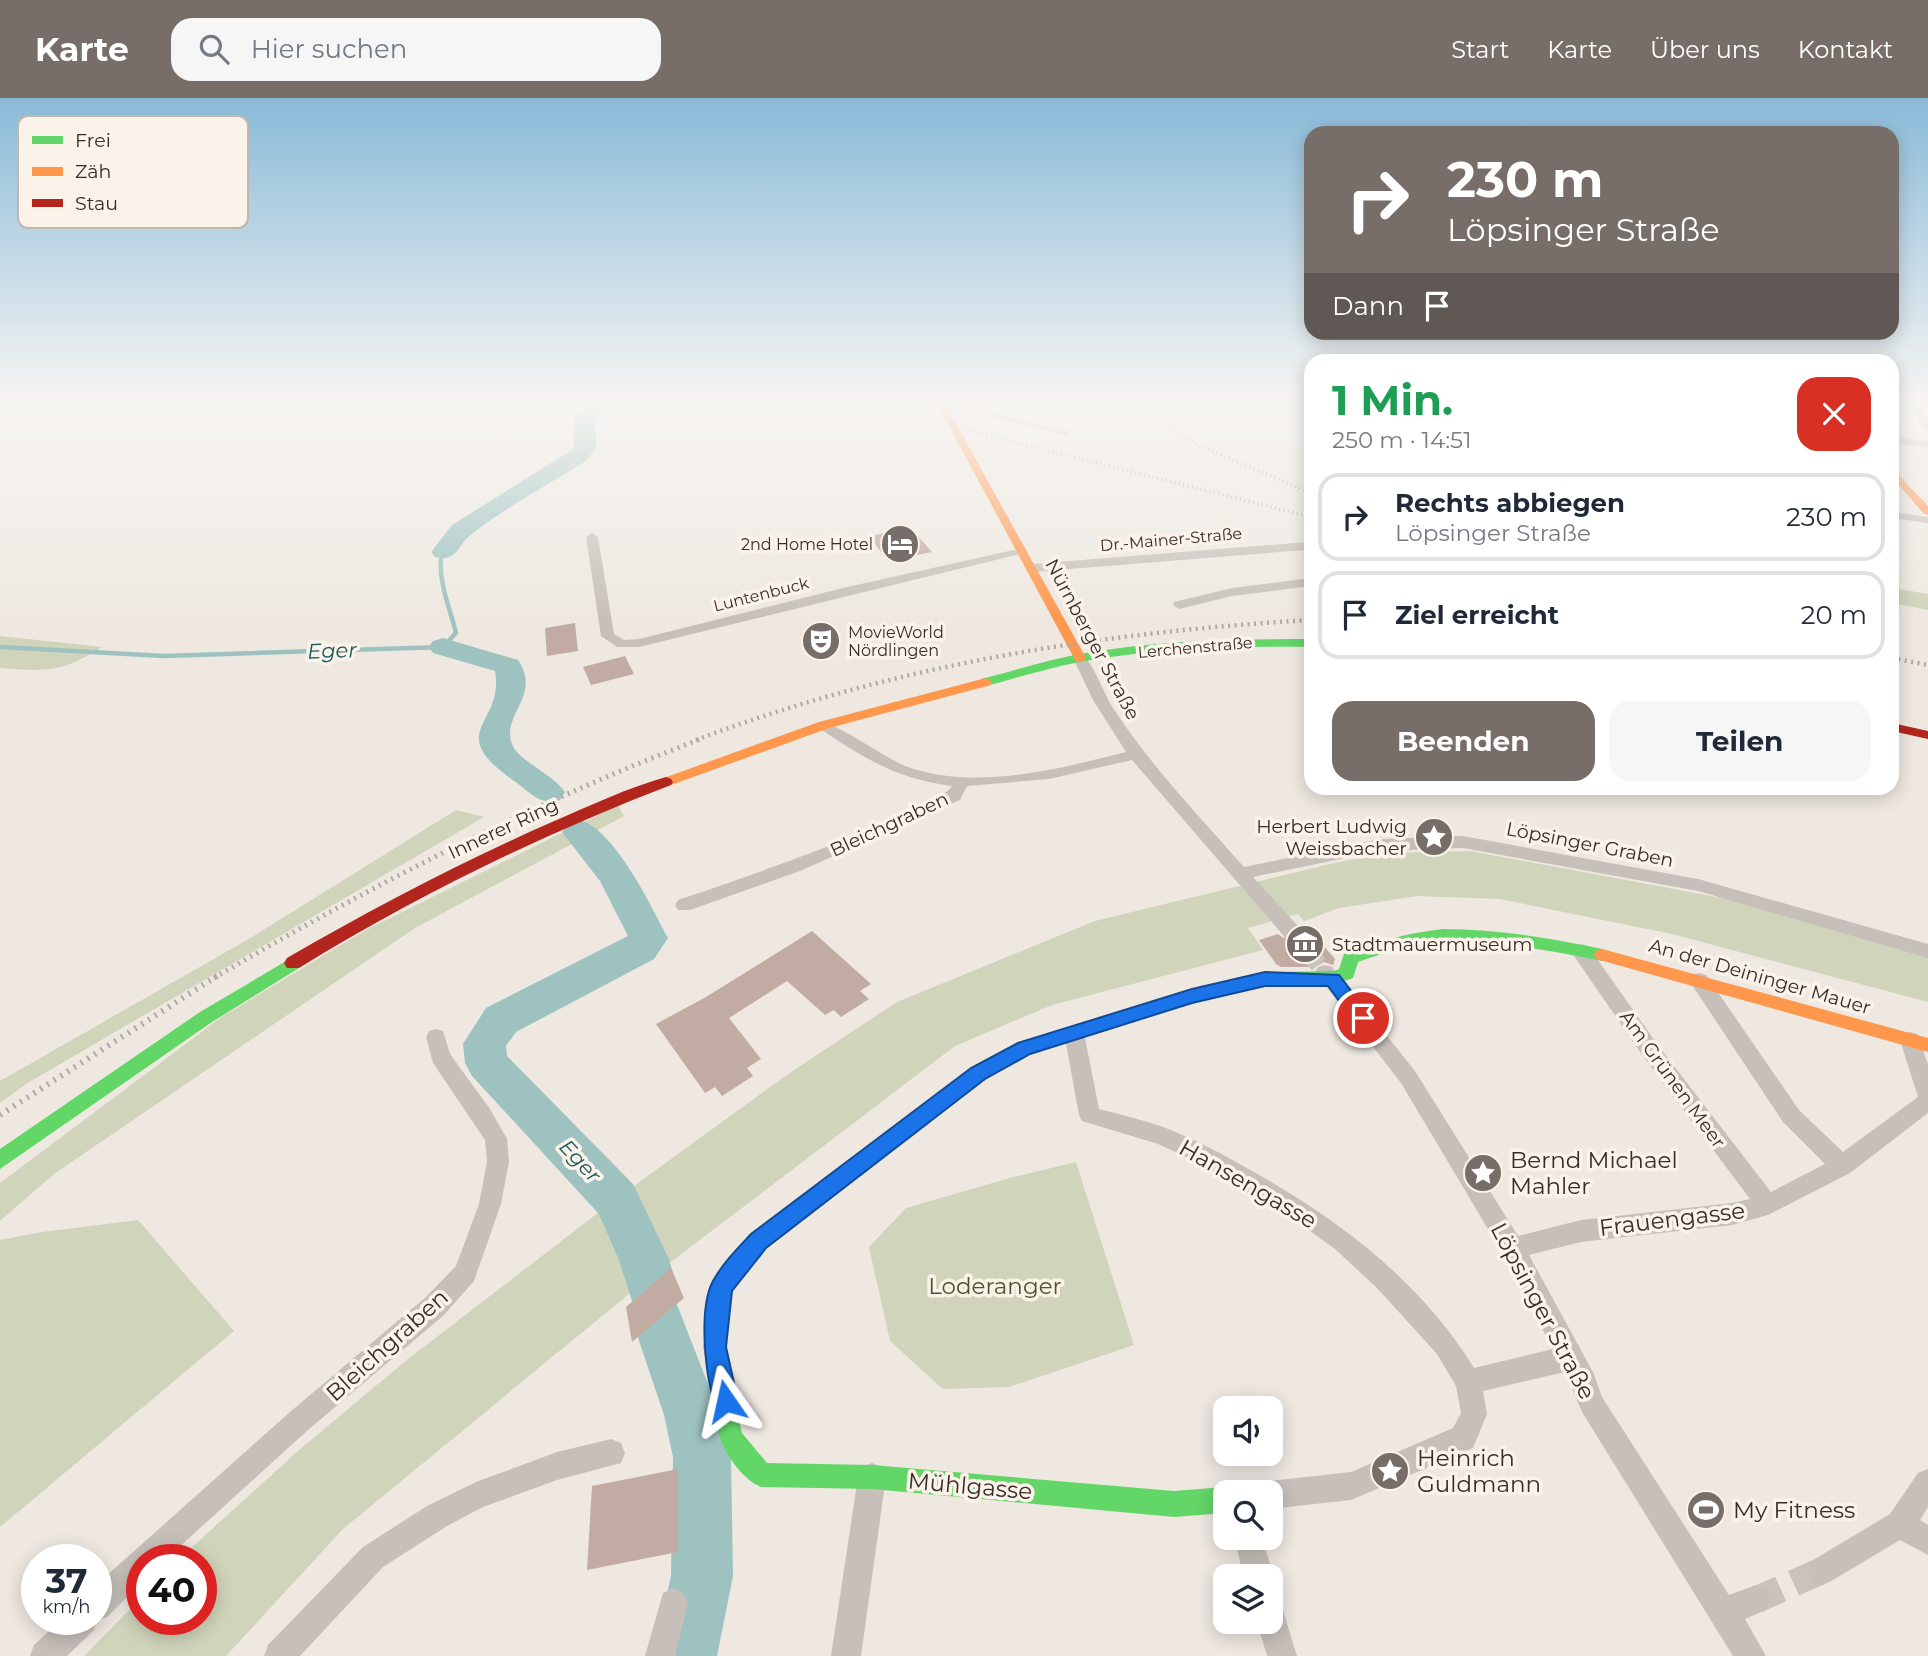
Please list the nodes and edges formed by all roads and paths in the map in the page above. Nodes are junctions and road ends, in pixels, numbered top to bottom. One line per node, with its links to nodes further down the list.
1 (980, 475): 8 (main road, Nürnberger Straße)
2 (1899, 479): 3 (main road)
3 (1928, 512)
4 (1899, 516): 5 (street)
5 (1928, 520)
6 (592, 537): 8 (street, Luntenbuck)
7 (1304, 546): 9 (street, Dr.-Mainer-Straße)
8 (1023, 552): 9 (main road, Nürnberger Straße)
9 (1032, 568): 13 (main road, Nürnberger Straße)
10 (1304, 583): 11 (street)
11 (1179, 605)
12 (1304, 643): 13 (main road, Lerchenstraße)
13 (1080, 658): 14 (main road, Innerer Ring); 17 (street, Nürnberger Straße)
14 (824, 725): 18 (street); 30 (main road, Innerer Ring)
15 (1899, 729): 16 (main road)
16 (1928, 735)
17 (1135, 754): 18 (street, Bleichgraben); 19 (street, Nürnberger Straße)
18 (962, 781): 20 (street, Bleichgraben)
19 (1238, 874): 21 (street, Nürnberger Straße); 23 (street, Löpsinger Graben)
20 (684, 905)
21 (1290, 929)
22 (1580, 951): 24 (main road, An der Deininger Mauer); 25 (main road, An der Deininger Mauer); 32 (street, Am Grünen Meer)
23 (1928, 951)
24 (1329, 976): 26 (main road); 33 (street, Löpsinger Straße)
25 (1699, 980): 28 (main road, An der Deininger Mauer); 31 (street)
26 (1074, 1033): 35 (street, Hansengasse); 37 (main road, Mühlgasse)
27 (436, 1037): 43 (street, Bleichgraben)
28 (1919, 1043): 29 (street, Frauengasse)
29 (1928, 1099): 31 (street, Frauengasse)
30 (0, 1160)
31 (1842, 1166): 32 (street, Frauengasse)
32 (1768, 1205): 33 (street, Frauengasse)
33 (1512, 1248): 34 (street, Löpsinger Straße)
34 (1572, 1357): 35 (street); 49 (street, Löpsinger Straße)
35 (1468, 1382): 39 (street)
36 (611, 1453): 53 (street)
37 (872, 1477): 40 (main road, Mühlgasse); 55 (street)
38 (1928, 1483): 41 (street)
39 (1283, 1494)
40 (1213, 1501)
41 (1899, 1524): 42 (street); 44 (street)
42 (1928, 1541)
43 (163, 1544)
44 (1824, 1570)
45 (126, 1578): 46 (street, Bleichgraben)
46 (112, 1591)
47 (1756, 1600): 49 (street)
48 (673, 1604): 54 (street)
49 (1723, 1612): 57 (street, Löpsinger Straße)
50 (1276, 1634): 56 (street)
51 (67, 1635): 52 (street)
52 (45, 1656)
53 (279, 1656)
54 (660, 1656)
55 (846, 1656)
56 (1282, 1656)
57 (1751, 1656)

